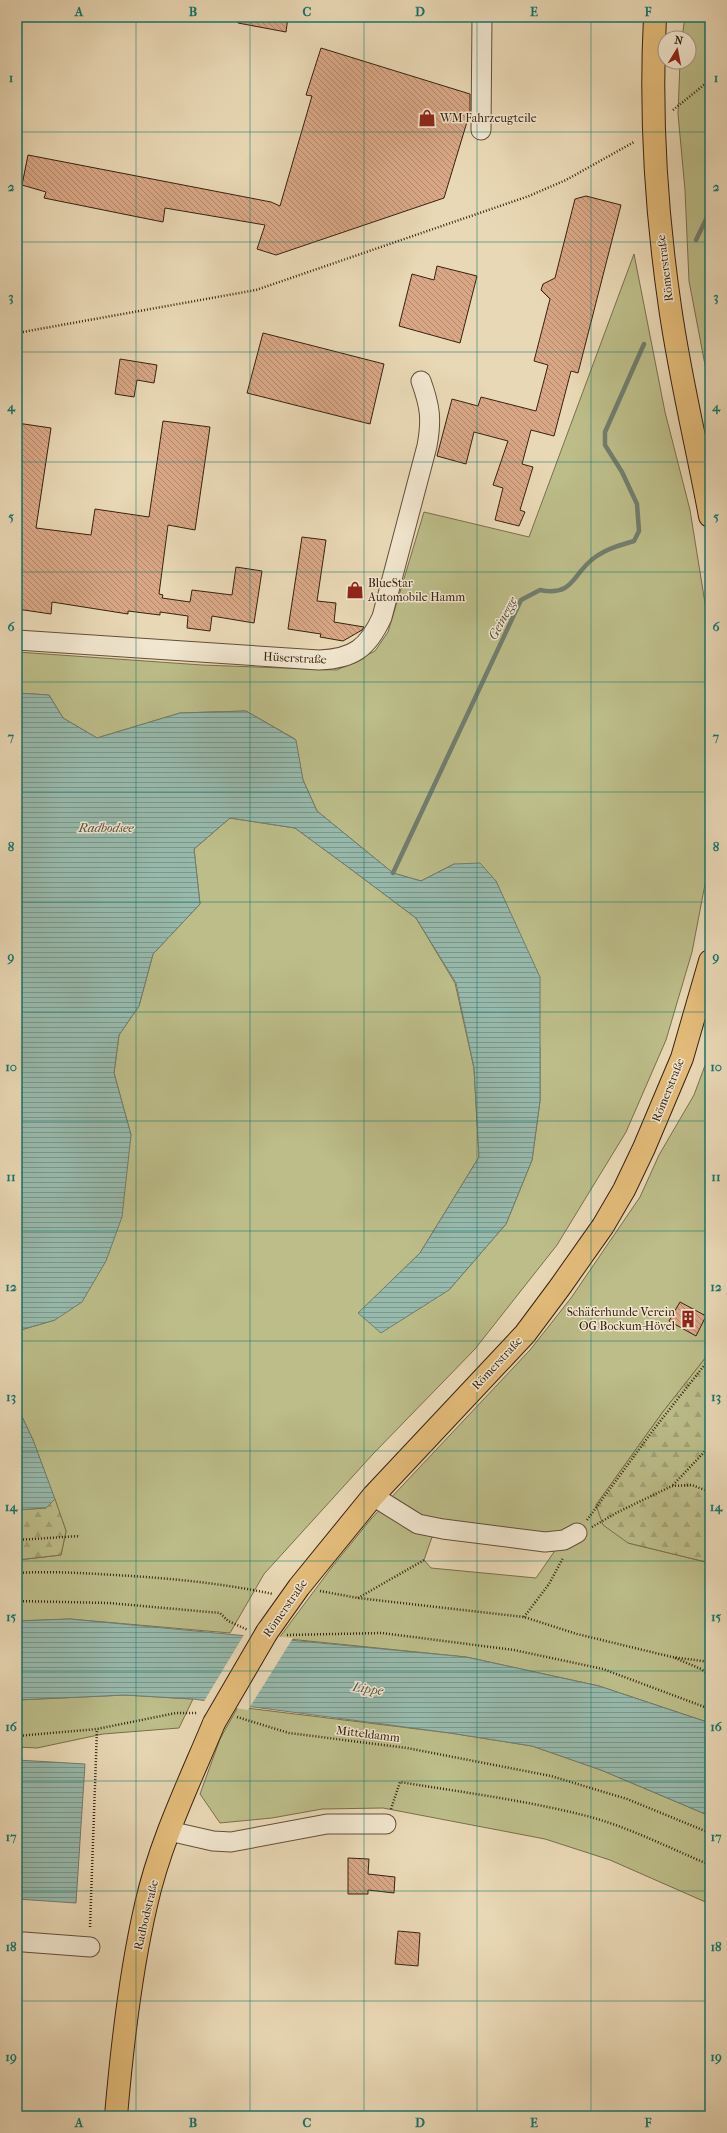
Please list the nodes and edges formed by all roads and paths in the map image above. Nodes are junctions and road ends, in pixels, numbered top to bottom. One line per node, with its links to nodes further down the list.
1 (482, 17): 5 (street)
2 (656, 17): 9 (main road, Römerstraße)
3 (710, 80): 4 (path)
4 (673, 110)
5 (482, 130)
6 (634, 142): 7 (path)
7 (17, 333)
8 (421, 381): 10 (street, Hüserstraße)
9 (710, 516)
10 (17, 640)
11 (710, 962): 16 (main road, Römerstraße)
12 (710, 1358): 17 (path)
13 (710, 1446): 14 (path)
14 (672, 1486): 15 (path); 17 (path)
15 (710, 1492)
16 (373, 1496): 17 (street); 22 (main road, Römerstraße)
17 (577, 1533): 25 (path)
18 (80, 1536): 19 (path)
19 (17, 1540)
20 (424, 1560): 23 (path)
21 (17, 1573): 22 (path)
22 (295, 1592): 23 (path); 32 (main road, Römerstraße, bridge)
23 (358, 1598): 25 (path)
24 (17, 1602): 26 (path)
25 (524, 1617): 28 (path)
26 (245, 1629)
27 (297, 1636): 31 (path)
28 (672, 1657): 29 (path); 30 (path)
29 (710, 1662)
30 (710, 1676)
31 (710, 1709)
32 (216, 1718): 33 (path, Mitteldamm); 36 (main road, Radbodstraße); 37 (path, Mitteldamm)
33 (97, 1729): 34 (path, Mitteldamm); 39 (path)
34 (17, 1736)
35 (386, 1824): 36 (street); 38 (path)
36 (169, 1831): 42 (main road, Radbodstraße)
37 (710, 1833)
38 (710, 1865)
39 (90, 1927)
40 (24, 1942): 41 (street)
41 (90, 1947)
42 (116, 2116)

